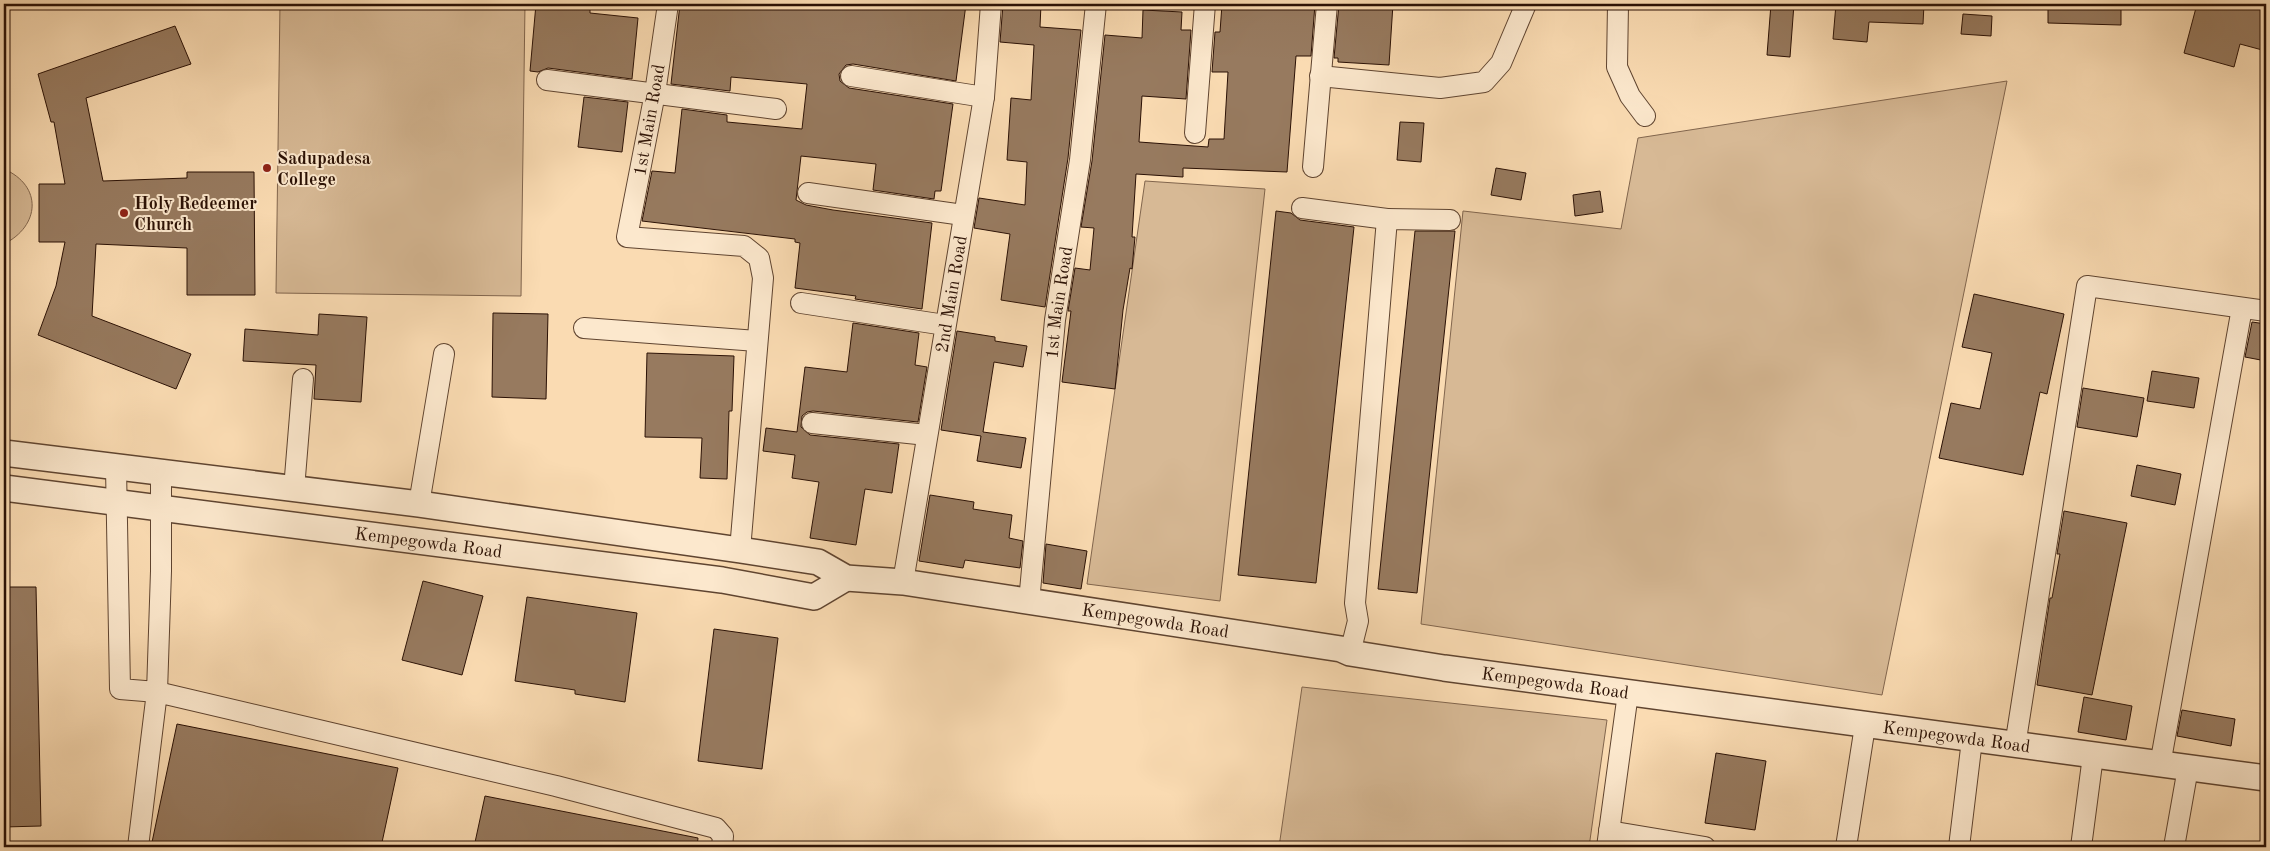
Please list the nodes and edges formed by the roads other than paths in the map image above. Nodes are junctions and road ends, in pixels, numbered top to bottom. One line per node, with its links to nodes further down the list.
1 (668, 4): 11 (street, 1st Main Road)
2 (991, 4): 12 (street, 2nd Main Road)
3 (1096, 4): 43 (street, 1st Main Road)
4 (1205, 4): 15 (street)
5 (1326, 4): 9 (street)
6 (1526, 4): 9 (street)
7 (1618, 4): 14 (street)
8 (851, 76): 12 (street)
9 (1320, 76): 16 (street)
10 (547, 80): 11 (street)
11 (655, 93): 13 (street); 27 (street, 1st Main Road)
12 (984, 97): 19 (street, 2nd Main Road)
13 (776, 109)
14 (1645, 116)
15 (1195, 133)
16 (1313, 167)
17 (808, 193): 19 (street)
18 (1302, 208): 20 (street)
19 (963, 215): 25 (street, 2nd Main Road)
20 (1387, 219): 21 (street); 44 (street)
21 (1450, 220)
22 (801, 302): 25 (street)
23 (2242, 308): 24 (street); 49 (street); 51 (street)
24 (2266, 311)
25 (945, 325): 31 (street, 2nd Main Road)
26 (584, 328): 27 (street)
27 (758, 341): 40 (street)
28 (444, 354): 38 (street)
29 (303, 379): 36 (street)
30 (812, 422): 31 (street)
31 (927, 435): 42 (street, 2nd Main Road)
32 (4, 453): 33 (street, Kempegowda Road)
33 (116, 467): 34 (street, Kempegowda Road); 37 (street)
34 (161, 474): 36 (street, Kempegowda Road); 39 (street)
35 (4, 488): 37 (street, Kempegowda Road)
36 (294, 489): 38 (street, Kempegowda Road)
37 (116, 502): 39 (street, Kempegowda Road); 45 (street)
38 (419, 504): 40 (street, Kempegowda Road)
39 (162, 508): 41 (street, Kempegowda Road); 45 (street)
40 (740, 550): 41 (street, Kempegowda Road)
41 (846, 578): 42 (street, Kempegowda Road)
42 (903, 582): 43 (street, Kempegowda Road)
43 (1029, 602): 44 (street, Kempegowda Road)
44 (1345, 651): 46 (street, Kempegowda Road)
45 (157, 692): 55 (street); 56 (street)
46 (1628, 693): 47 (street, Kempegowda Road); 54 (street)
47 (1865, 726): 48 (street, Kempegowda Road); 58 (street)
48 (1972, 740): 49 (street, Kempegowda Road); 59 (street)
49 (2015, 746): 50 (street, Kempegowda Road)
50 (2093, 756): 51 (street, Kempegowda Road); 60 (street)
51 (2160, 765): 52 (street, Kempegowda Road)
52 (2188, 768): 53 (street, Kempegowda Road); 61 (street)
53 (2266, 778)
54 (1608, 839): 57 (street)
55 (138, 847)
56 (722, 847)
57 (1705, 847)
58 (1846, 847)
59 (1959, 847)
60 (2081, 847)
61 (2174, 847)

